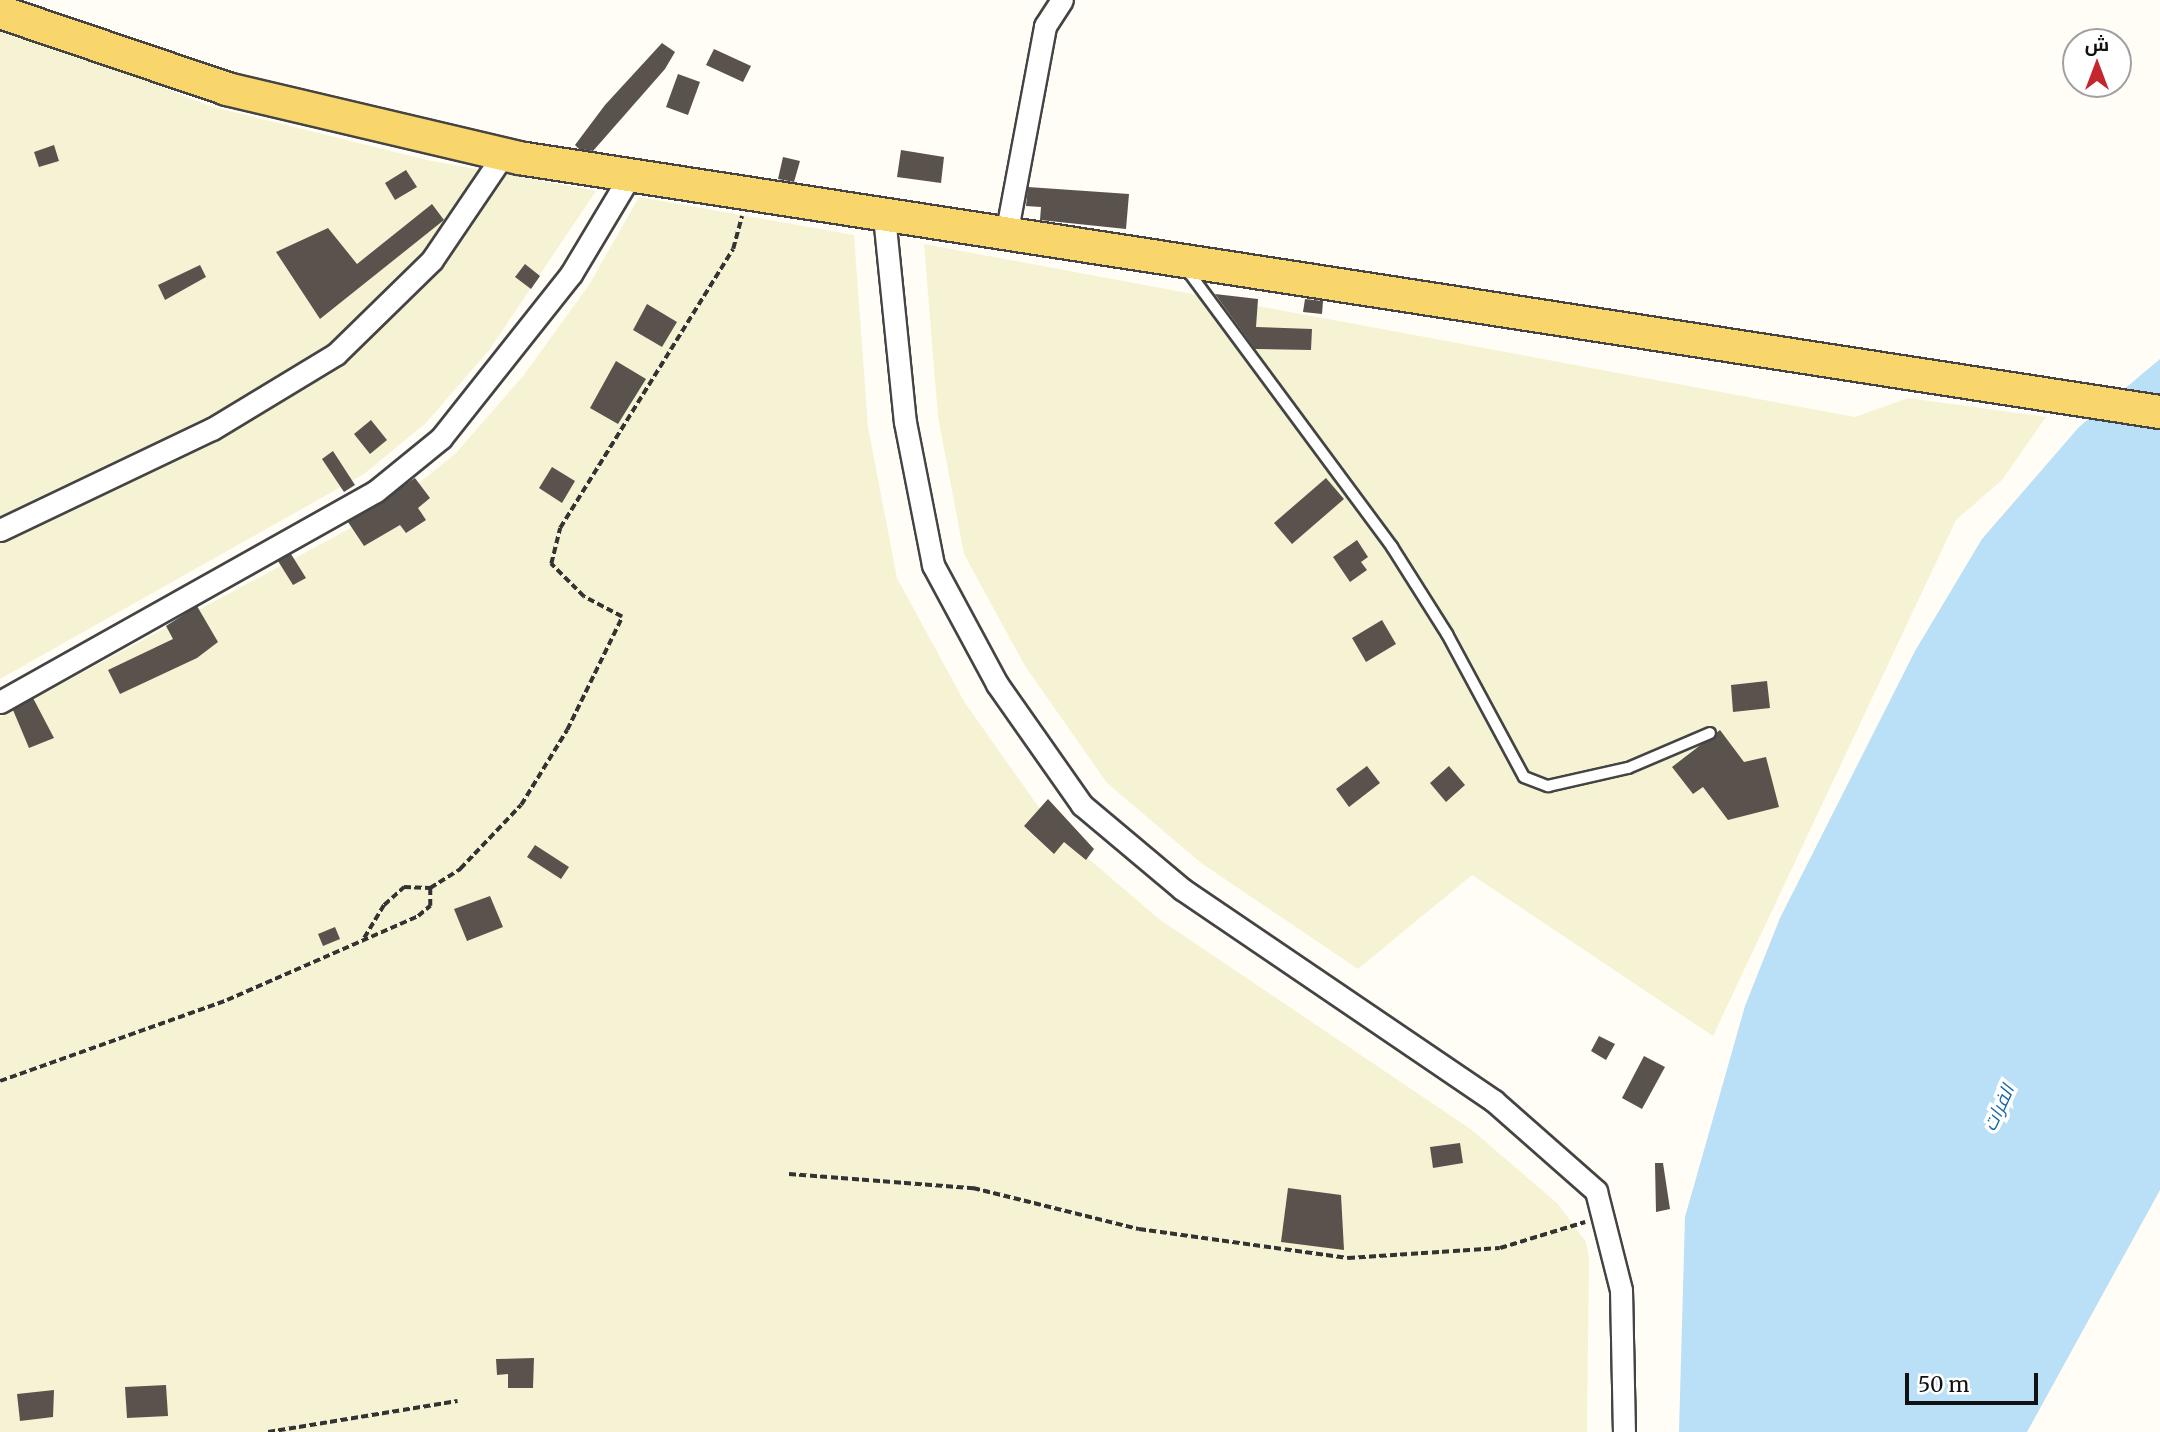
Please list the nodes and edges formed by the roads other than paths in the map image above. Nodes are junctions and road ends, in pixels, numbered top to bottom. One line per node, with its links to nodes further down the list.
1 (1062, 0): 6 (street)
2 (0, 12): 3 (main road)
3 (503, 155): 4 (main road); 9 (street)
4 (629, 177): 5 (main road); 10 (street)
5 (884, 216): 6 (main road); 12 (street)
6 (1006, 235): 7 (main road)
7 (1181, 262): 8 (main road); 11 (lane)
8 (2160, 412)
9 (0, 530)
10 (0, 702)
11 (1710, 733)
12 (1624, 1432)

